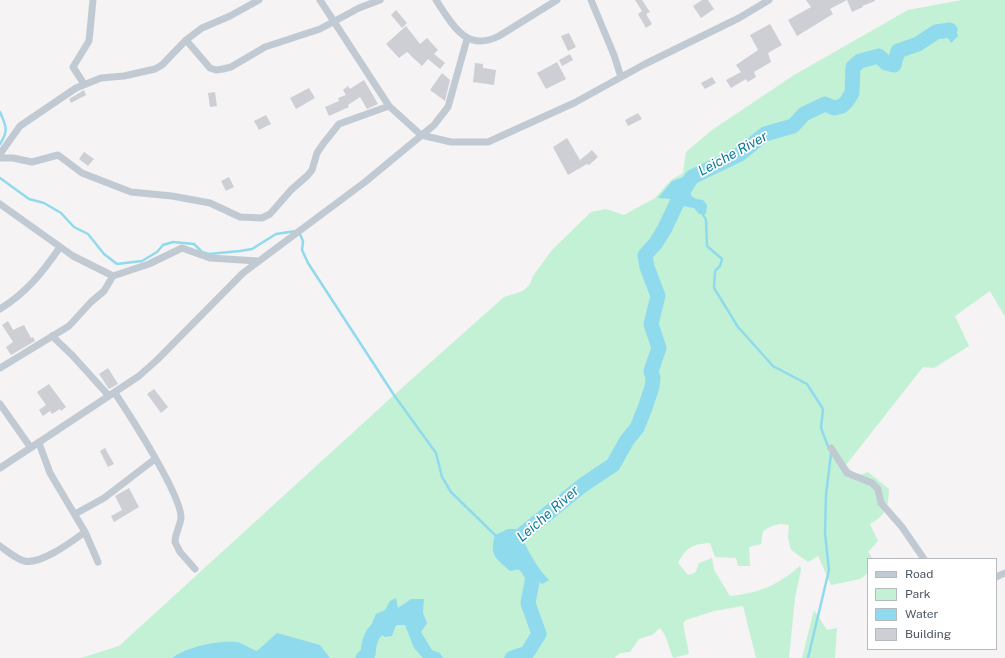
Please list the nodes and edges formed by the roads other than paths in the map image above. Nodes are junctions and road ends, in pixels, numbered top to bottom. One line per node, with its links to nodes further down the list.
1 (93, 0): 13 (street)
2 (259, 0): 11 (street)
3 (320, 0): 9 (street)
4 (380, 0): 9 (street)
5 (436, 0): 10 (street)
6 (556, 0): 10 (street)
7 (591, 0): 12 (street)
8 (769, 0): 12 (street)
9 (334, 22): 11 (street); 14 (street)
10 (467, 39): 15 (street)
11 (186, 40): 13 (street)
12 (621, 77): 15 (street)
13 (84, 84): 16 (street)
14 (390, 106): 15 (street); 17 (street)
15 (421, 135): 20 (street)
16 (0, 154)
17 (0, 158)
18 (0, 204): 19 (street)
19 (60, 247): 21 (street); 22 (street)
20 (258, 261): 21 (street); 25 (street)
21 (113, 276): 23 (street)
22 (0, 309)
23 (52, 336): 24 (street); 25 (street)
24 (0, 368)
25 (112, 395): 27 (street); 30 (street)
26 (0, 404): 28 (street)
27 (39, 443): 28 (street); 32 (street)
28 (31, 448): 31 (street)
29 (831, 448): 35 (street)
30 (155, 459): 32 (street); 37 (street)
31 (0, 468)
32 (75, 514): 33 (street)
33 (85, 532): 34 (street); 36 (street)
34 (0, 546)
35 (923, 558)
36 (98, 562)
37 (195, 569)

